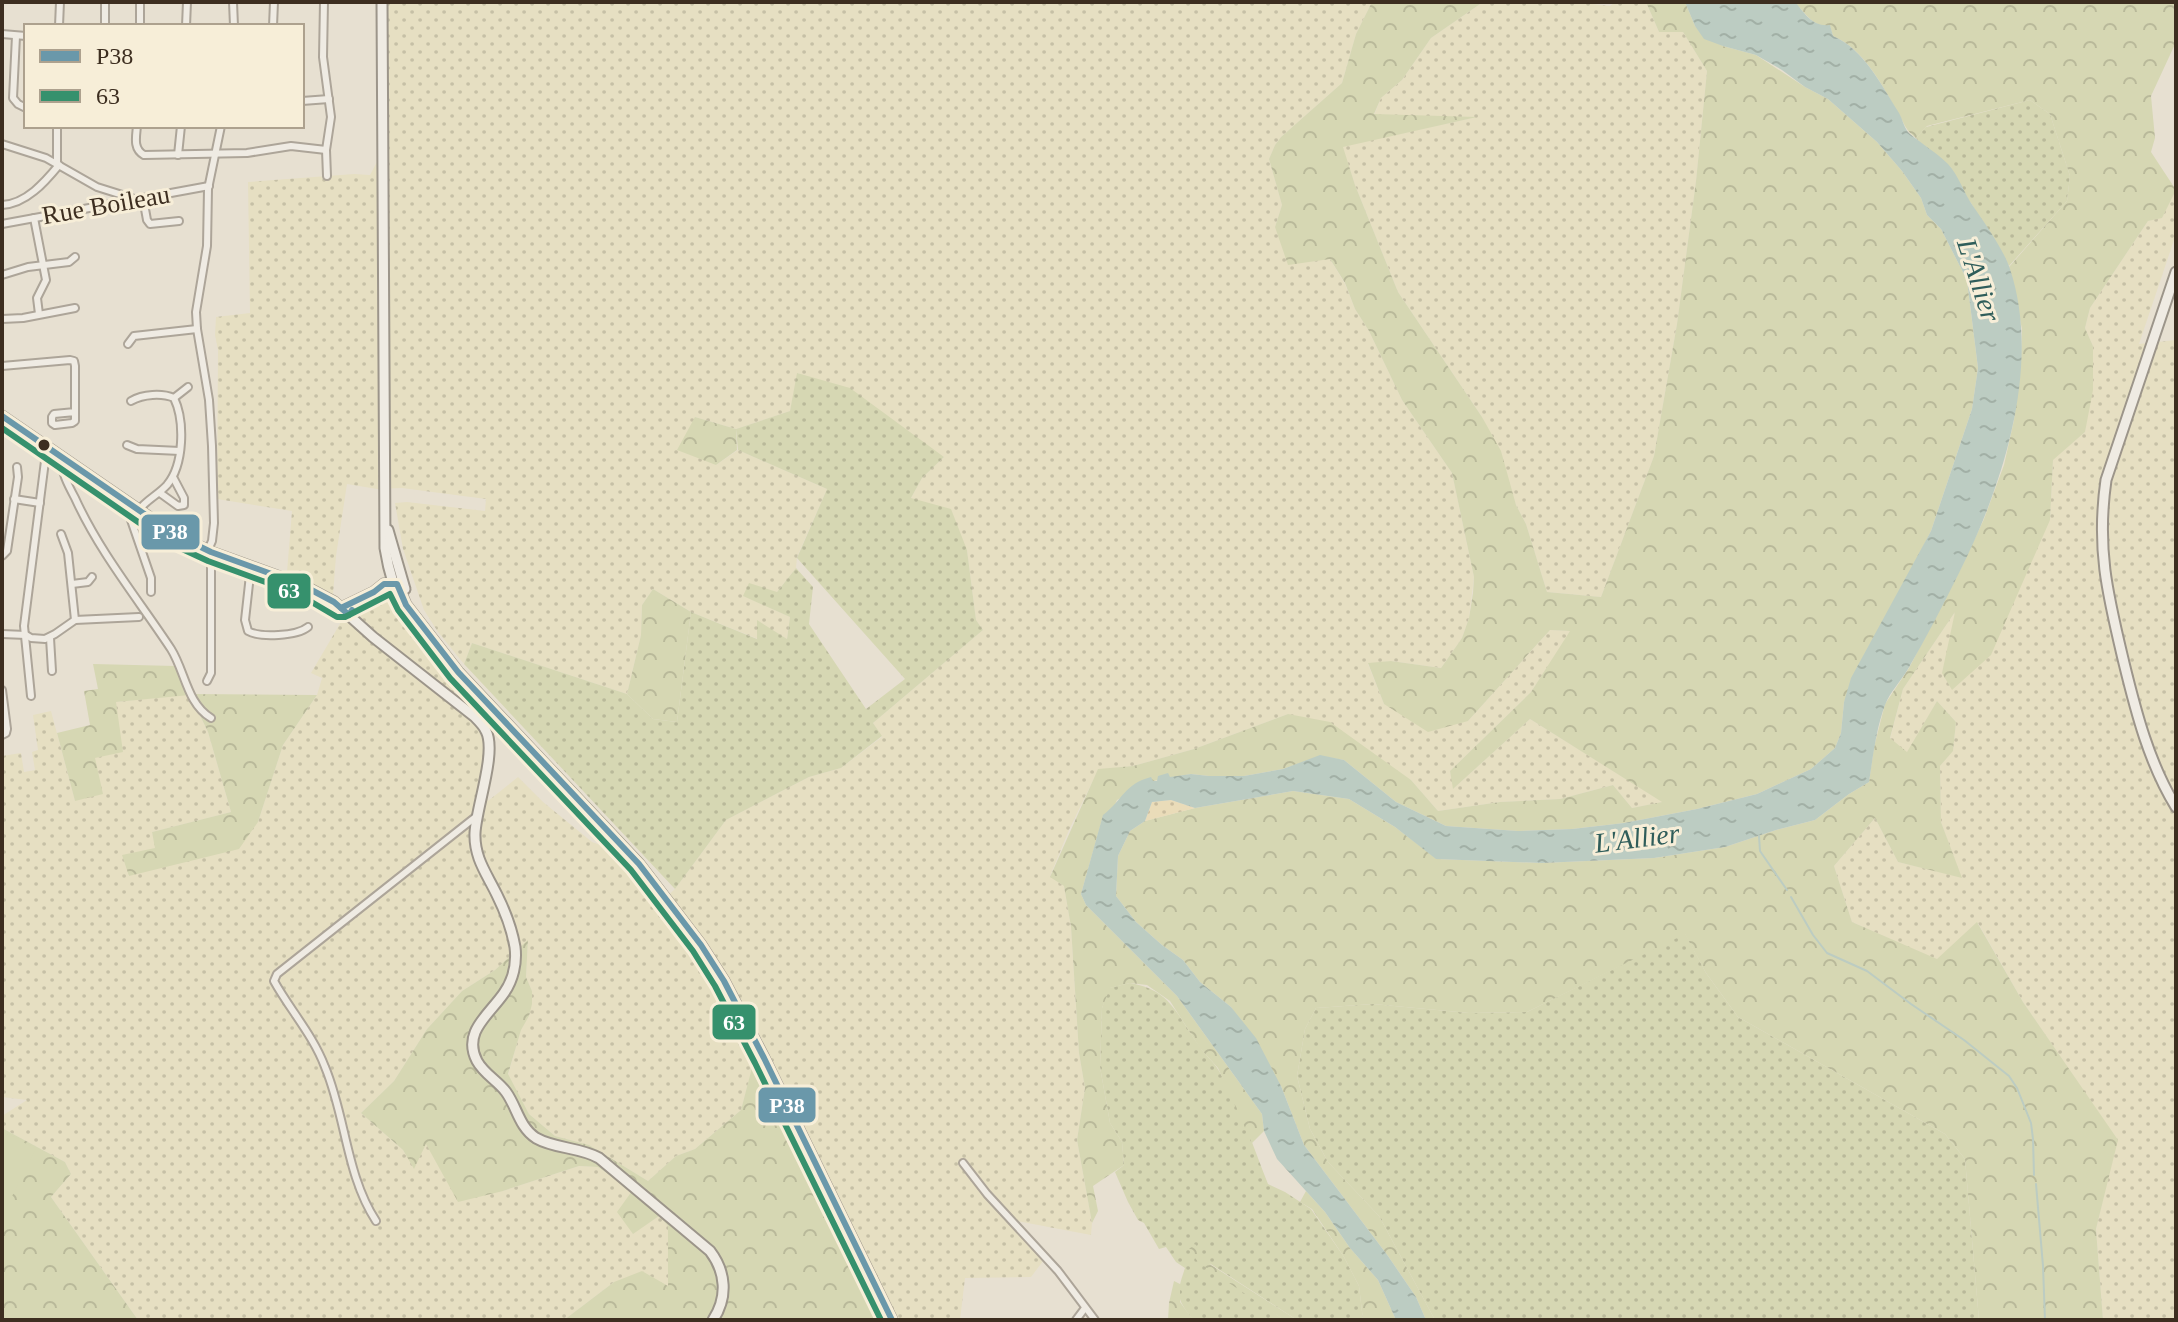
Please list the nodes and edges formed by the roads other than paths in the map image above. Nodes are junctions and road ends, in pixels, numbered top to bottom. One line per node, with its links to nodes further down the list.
1 (60, 2): 9 (street)
2 (105, 2): 10 (street)
3 (140, 2): 11 (street)
4 (187, 2): 12 (street)
5 (233, 2): 13 (street)
6 (274, 2): 14 (street)
7 (324, 2): 18 (street)
8 (382, 2): 74 (street)
9 (59, 24)
10 (105, 24)
11 (140, 24)
12 (186, 24)
13 (234, 24)
14 (273, 24)
15 (2, 34): 16 (street)
16 (16, 36): 17 (street); 20 (street)
17 (24, 36)
18 (329, 99): 19 (street); 26 (street)
19 (304, 101)
20 (24, 107)
21 (57, 128): 29 (street)
22 (137, 128): 28 (street)
23 (181, 128): 28 (street)
24 (221, 128): 27 (street)
25 (2, 144): 29 (street)
26 (326, 150): 27 (street); 30 (street)
27 (216, 153): 28 (street); 31 (street)
28 (178, 155)
29 (58, 164): 32 (street); 36 (street)
30 (327, 176)
31 (209, 186): 34 (street, Rue Boileau); 48 (street)
32 (97, 187): 33 (street); 37 (street)
33 (114, 194): 34 (street); 35 (street)
34 (139, 199): 35 (street, Rue Boileau); 39 (street)
35 (113, 204): 37 (street, Rue Boileau)
36 (2, 205)
37 (100, 206): 38 (street, Rue Boileau)
38 (34, 218): 40 (street, Rue Boileau); 42 (street)
39 (179, 221)
40 (2, 224)
41 (75, 257): 42 (street)
42 (43, 265): 44 (street); 46 (street)
43 (2176, 272): 90 (street)
44 (2, 275)
45 (75, 308): 46 (street)
46 (39, 314): 47 (street)
47 (2, 319)
48 (197, 329): 49 (street); 69 (street)
49 (128, 344)
50 (2, 366): 54 (street)
51 (188, 387): 52 (street)
52 (174, 398): 53 (street); 58 (street)
53 (131, 401)
54 (75, 412)
55 (2, 416): 57 (street)
56 (127, 445): 58 (street)
57 (51, 450): 59 (street); 64 (street)
58 (180, 451): 61 (street)
59 (61, 457): 65 (street); 88 (street)
60 (17, 467): 63 (street)
61 (173, 477): 62 (street); 62 (street)
62 (160, 493): 65 (street)
63 (14, 499): 64 (street); 70 (street)
64 (40, 503): 66 (street)
65 (134, 508): 69 (street); 75 (street)
66 (38, 519): 67 (street); 81 (street)
67 (47, 523)
68 (61, 534): 73 (street)
69 (210, 551): 71 (street); 85 (street)
70 (2, 556)
71 (251, 566): 76 (street); 79 (street)
72 (92, 577): 73 (street)
73 (72, 584): 78 (street)
74 (398, 584): 76 (street); 84 (street); 84 (street)
75 (151, 592)
76 (342, 608): 91 (street)
77 (139, 617): 78 (street)
78 (75, 620): 82 (street)
79 (308, 627)
80 (2, 634): 81 (street)
81 (26, 635): 82 (street); 87 (street)
82 (50, 638): 83 (street)
83 (52, 671)
84 (458, 672): 96 (street)
85 (207, 681)
86 (2, 690): 89 (street)
87 (31, 696)
88 (211, 718)
89 (2, 735)
90 (2176, 807)
91 (478, 815): 93 (street); 95 (street)
92 (963, 1163): 94 (street)
93 (376, 1221)
94 (1085, 1308): 97 (street); 98 (street)
95 (713, 1320)
96 (892, 1320)
97 (1076, 1320)
98 (1095, 1320)

